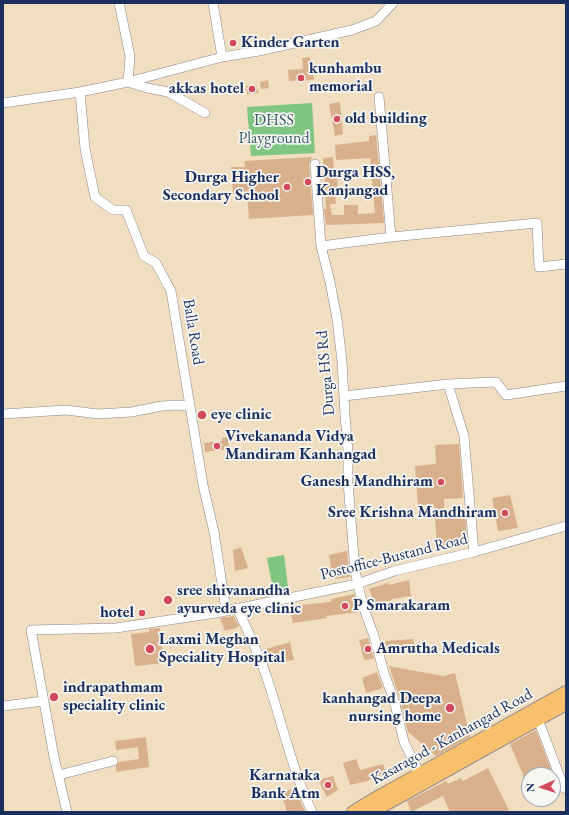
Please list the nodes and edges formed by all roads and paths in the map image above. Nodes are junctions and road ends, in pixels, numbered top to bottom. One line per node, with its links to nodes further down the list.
1 (119, 3): 5 (street)
2 (214, 3): 4 (street)
3 (393, 3): 4 (street)
4 (222, 56): 5 (street)
5 (128, 82): 6 (street); 9 (street)
6 (80, 92): 8 (street); 17 (street, Balla Road)
7 (379, 98): 11 (street)
8 (3, 103)
9 (205, 113)
10 (315, 164): 12 (street, Durga HS Rd)
11 (391, 237): 12 (street); 13 (street)
12 (321, 246): 16 (street, Durga HS Rd)
13 (566, 264)
14 (448, 384): 15 (street); 16 (street); 20 (street)
15 (566, 386)
16 (344, 396): 21 (street, Durga HS Rd)
17 (190, 406): 18 (street); 23 (street, Balla Road)
18 (3, 414)
19 (566, 526): 20 (street, Postoffice-Bustand Road)
20 (474, 552): 21 (street, Postoffice-Bustand Road)
21 (357, 584): 22 (street, Postoffice-Bustand Road); 31 (street, Durga HS Rd)
22 (237, 608): 23 (street, Postoffice-Bustand Road); 35 (street)
23 (226, 610): 25 (street, Postoffice-Bustand Road)
24 (566, 692): 31 (main road, Kasaragod - Kanhangad Road)
25 (44, 701): 27 (street); 30 (street, Postoffice-Bustand Road)
26 (566, 704): 28 (main road)
27 (3, 706)
28 (538, 719): 32 (street); 33 (main road)
29 (113, 761): 30 (street)
30 (59, 775): 34 (street, Postoffice-Bustand Road)
31 (417, 775): 36 (main road, Kasaragod - Kanhangad Road)
32 (566, 789)
33 (379, 810)
34 (67, 812)
35 (312, 812)
36 (353, 812)

